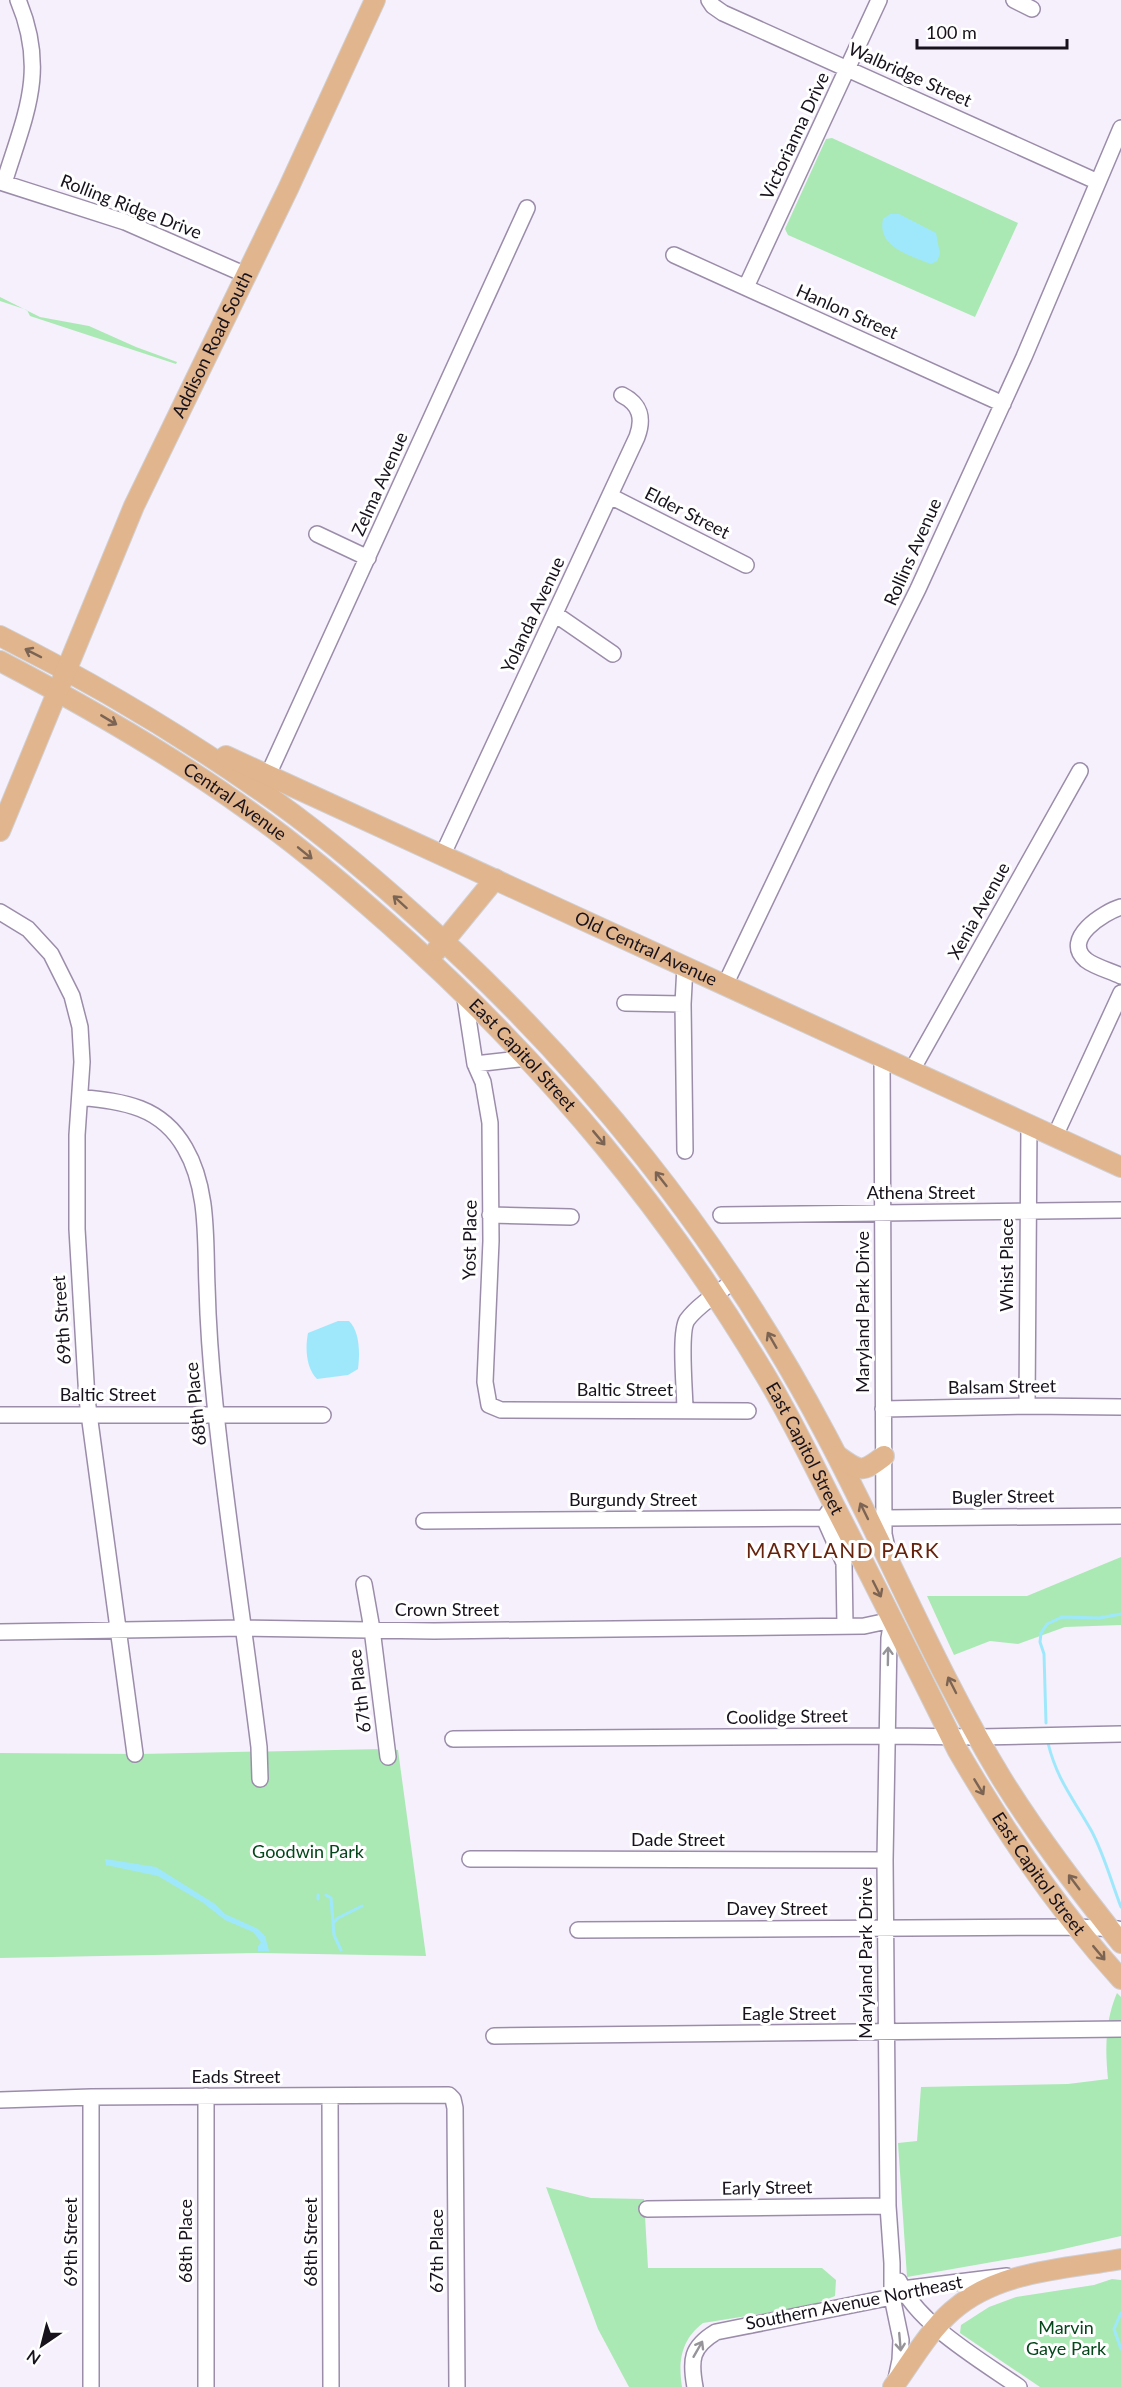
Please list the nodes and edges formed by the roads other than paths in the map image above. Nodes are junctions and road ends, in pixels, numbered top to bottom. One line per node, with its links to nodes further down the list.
1 (18, 0): 10 (street)
2 (375, 0): 13 (main road, Addison Road South)
3 (709, 0): 7 (street, Walbridge Street)
4 (879, 0): 7 (street, Victorianna Drive)
5 (1014, 0): 6 (street)
6 (1032, 9)
7 (848, 69): 9 (street, Walbridge Street); 14 (street, Victorianna Drive)
8 (1121, 128): 9 (street, Rollins Avenue)
9 (1098, 182): 16 (street, Rollins Avenue)
10 (2, 183): 13 (street, Rolling Ridge Drive)
11 (527, 208): 19 (street, Zelma Avenue)
12 (674, 255): 14 (street, Hanlon Street)
13 (246, 275): 25 (main road, Addison Road South)
14 (746, 287): 16 (street, Hanlon Street)
15 (622, 396): 17 (street, Yolanda Avenue)
16 (1003, 404): 40 (street, Rollins Avenue)
17 (610, 496): 20 (street, Elder Street); 21 (street, Yolanda Avenue)
18 (317, 534): 19 (street)
19 (368, 558): 29 (street, Zelma Avenue)
20 (746, 565)
21 (555, 614): 23 (street); 32 (street, Yolanda Avenue)
22 (0, 636): 25 (main road, Central Avenue, one-way to 22)
23 (613, 654)
24 (0, 661): 26 (main road, Central Avenue)
25 (67, 669): 26 (main road, Addison Road South); 27 (main road, Central Avenue)
26 (58, 691): 30 (main road, Addison Road South); 37 (main road, Central Avenue, one-way to 37)
27 (171, 732): 29 (main road, Old Central Avenue); 36 (main road, Central Avenue, one-way to 27)
28 (1080, 771): 48 (street, Xenia Avenue)
29 (268, 775): 32 (main road, Old Central Avenue)
30 (4, 811): 31 (main road, Addison Road South)
31 (0, 831)
32 (443, 854): 33 (main road, Old Central Avenue)
33 (495, 879): 36 (main road); 38 (main road, Old Central Avenue)
34 (1121, 907): 39 (street)
35 (0, 912): 49 (street, 69th Street)
36 (444, 940): 37 (main road); 60 (main road, East Capitol Street, one-way to 36)
37 (428, 960): 41 (main road, East Capitol Street)
38 (685, 966): 40 (main road, Old Central Avenue); 44 (street)
39 (1121, 976)
40 (726, 985): 45 (main road, Old Central Avenue)
41 (464, 992): 46 (main road, East Capitol Street); 47 (street, Yost Place)
42 (1121, 993): 51 (street)
43 (625, 1004): 44 (street)
44 (683, 1004): 52 (street)
45 (882, 1056): 48 (main road, Old Central Avenue); 56 (street, Maryland Park Drive)
46 (528, 1058): 47 (street); 61 (main road, East Capitol Street, one-way to 61)
47 (475, 1064): 57 (street, Yost Place)
48 (912, 1070): 50 (main road, Old Central Avenue)
49 (80, 1097): 69 (street, 69th Street); 71 (street, 68th Place)
50 (1029, 1124): 51 (main road, Old Central Avenue); 55 (street, Whist Place)
51 (1055, 1136): 53 (main road, Old Central Avenue)
52 (685, 1151)
53 (1121, 1167)
54 (1121, 1210): 55 (street, Athena Street)
55 (1027, 1211): 56 (street, Athena Street); 62 (street, Whist Place)
56 (882, 1212): 58 (street, Athena Street); 64 (street, Maryland Park Drive)
57 (490, 1215): 59 (street); 65 (street, Yost Place)
58 (721, 1215)
59 (571, 1217)
60 (734, 1281): 61 (street); 72 (main road, East Capitol Street, one-way to 60)
61 (714, 1296): 66 (street); 74 (main road, East Capitol Street)
62 (1027, 1406): 63 (street, Balsam Street); 64 (street, Balsam Street)
63 (1121, 1407)
64 (883, 1409): 73 (street, Maryland Park Drive)
65 (501, 1410): 66 (street, Baltic Street)
66 (685, 1410): 67 (street, Baltic Street)
67 (748, 1411)
68 (0, 1414): 69 (street, Baltic Street)
69 (88, 1414): 71 (street, Baltic Street); 83 (street, 69th Street)
70 (323, 1415): 71 (street, Baltic Street)
71 (216, 1416): 82 (street, 68th Place)
72 (836, 1455): 73 (main road); 78 (main road, East Capitol Street, one-way to 72)
73 (884, 1456): 76 (street, Maryland Park Drive)
74 (829, 1511): 77 (street, Burgundy Street); 80 (main road, East Capitol Street, one-way to 80); 81 (street)
75 (1121, 1516): 76 (street, Bugler Street)
76 (885, 1518): 78 (street, Maryland Park Drive)
77 (424, 1521)
78 (891, 1566): 89 (main road, East Capitol Street, one-way to 78)
79 (364, 1584): 84 (street, 67th Place)
80 (892, 1620): 81 (street, Crown Street); 87 (street, Maryland Park Drive, one-way to 80); 88 (main road, East Capitol Street)
81 (845, 1626): 84 (street, Crown Street)
82 (244, 1628): 83 (street, Crown Street); 84 (street, Crown Street); 93 (street, 68th Place)
83 (119, 1629): 85 (street, Crown Street); 91 (street, 69th Street)
84 (372, 1629): 92 (street, 67th Place)
85 (0, 1632)
86 (1121, 1734): 89 (street, Coolidge Street)
87 (886, 1736): 88 (street, Coolidge Street); 90 (street, Coolidge Street); 95 (street, Maryland Park Drive)
88 (951, 1736): 89 (street, Coolidge Street); 96 (main road, East Capitol Street, one-way to 96)
89 (979, 1737): 99 (main road, East Capitol Street, one-way to 89)
90 (453, 1739)
91 (135, 1754)
92 (388, 1757)
93 (260, 1779)
94 (470, 1859): 95 (street, Dade Street)
95 (885, 1860): 97 (street, Maryland Park Drive)
96 (1077, 1927): 97 (street, Davey Street); 99 (street, Davey Street); 100 (main road, East Capitol Street, one-way to 100)
97 (886, 1928): 98 (street, Davey Street); 102 (street, Maryland Park Drive)
98 (578, 1930)
99 (1117, 1934)
100 (1121, 1979)
101 (1121, 2030): 102 (street, Eagle Street)
102 (886, 2032): 103 (street, Eagle Street); 109 (street, Maryland Park Drive)
103 (494, 2036)
104 (206, 2096): 105 (street, Eads Street); 106 (street, Eads Street); 116 (street, 68th Place)
105 (330, 2096): 108 (street, Eads Street); 117 (street, 68th Street)
106 (92, 2097): 107 (street, Eads Street); 115 (street, 69th Street)
107 (0, 2100)
108 (455, 2116): 118 (street, 67th Place)
109 (888, 2206): 110 (street, Early Street); 113 (street, Maryland Park Drive)
110 (647, 2209)
111 (1121, 2259): 112 (main road, Southern Avenue Northeast)
112 (1037, 2273): 113 (street, Southern Avenue Northeast); 114 (main road)
113 (897, 2293): 114 (street); 119 (street, Southern Avenue Northeast, one-way to 113); 120 (street, Maryland Park Drive, one-way to 120)
114 (935, 2328): 120 (main road); 121 (street)
115 (90, 2387)
116 (206, 2387)
117 (331, 2387)
118 (457, 2387)
119 (695, 2387)
120 (893, 2387)
121 (1019, 2387)

